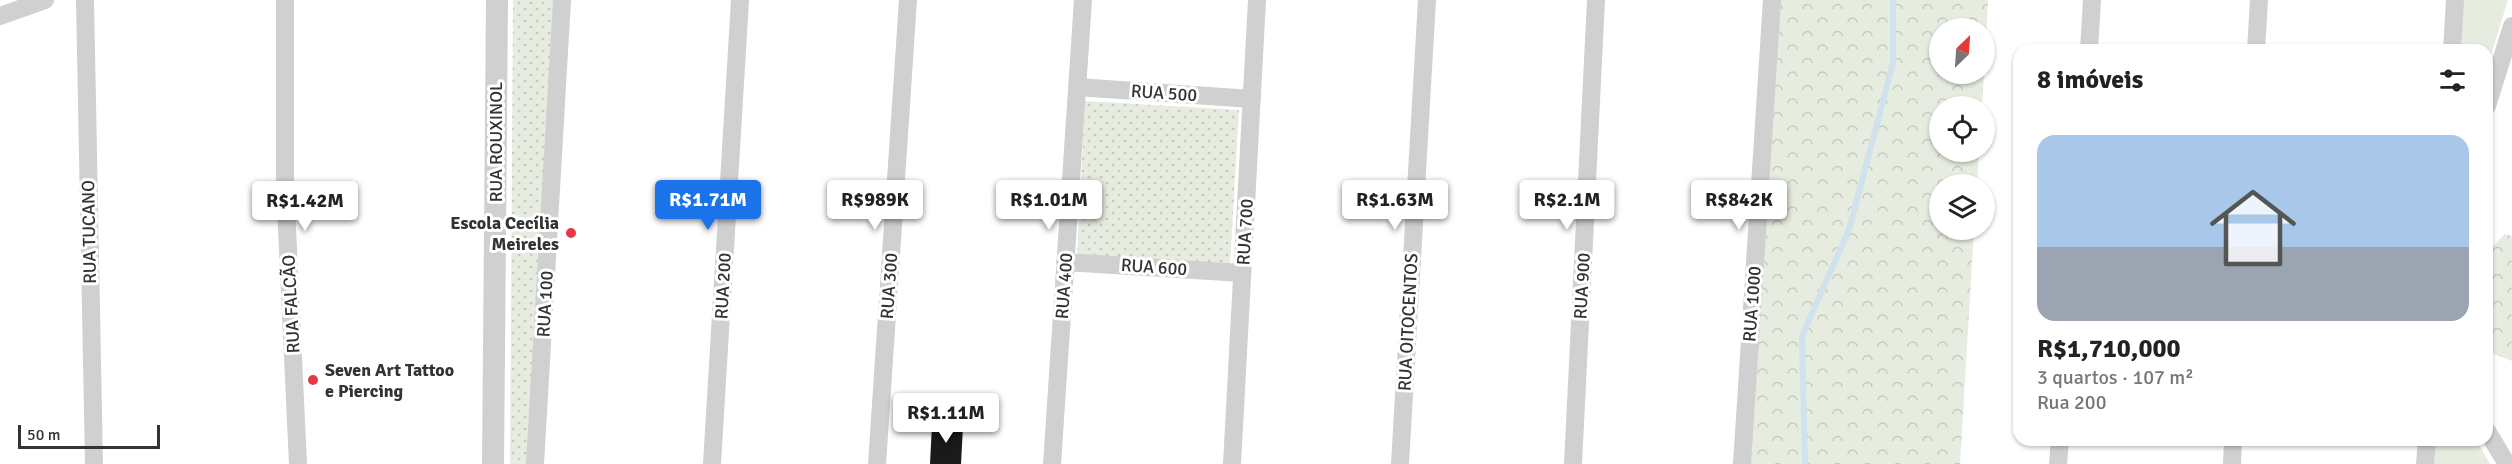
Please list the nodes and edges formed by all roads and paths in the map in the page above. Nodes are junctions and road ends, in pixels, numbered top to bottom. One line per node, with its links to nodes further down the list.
1 (45, 0): 16 (street)
2 (85, 0): 30 (street, RUA TUCANO)
3 (285, 0): 31 (street, RUA FALCÃO)
4 (497, 0): 32 (street, RUA ROUXINOL)
5 (562, 0): 33 (street, RUA 100)
6 (740, 0): 34 (street, RUA 200)
7 (908, 0): 35 (street, RUA 300)
8 (1083, 0): 21 (street, RUA 400)
9 (1257, 0): 23 (street, RUA 700)
10 (1427, 0): 38 (street, RUA OITOCENTOS)
11 (1596, 0): 39 (street, RUA 900)
12 (1772, 0): 40 (street, RUA 1000)
13 (2092, 0): 18 (street)
14 (2259, 0): 19 (street)
15 (2455, 0): 20 (street)
16 (0, 16)
17 (2512, 26): 22 (street)
18 (2089, 44)
19 (2256, 44)
20 (2452, 44)
21 (1077, 87): 23 (street, RUA 500); 24 (street, RUA 400)
22 (2493, 87)
23 (1252, 99): 25 (street, RUA 700)
24 (1065, 262): 25 (street, RUA 600); 36 (street, RUA 400)
25 (1242, 273): 37 (street, RUA 700)
26 (2493, 440): 44 (street)
27 (2060, 446): 41 (street)
28 (2233, 446): 42 (street)
29 (2426, 446): 43 (street)
30 (94, 464)
31 (298, 464)
32 (493, 464)
33 (536, 464)
34 (712, 464)
35 (878, 464)
36 (1052, 464)
37 (1232, 464)
38 (1400, 464)
39 (1574, 464)
40 (1742, 464)
41 (2058, 464)
42 (2232, 464)
43 (2425, 464)
44 (2507, 464)

